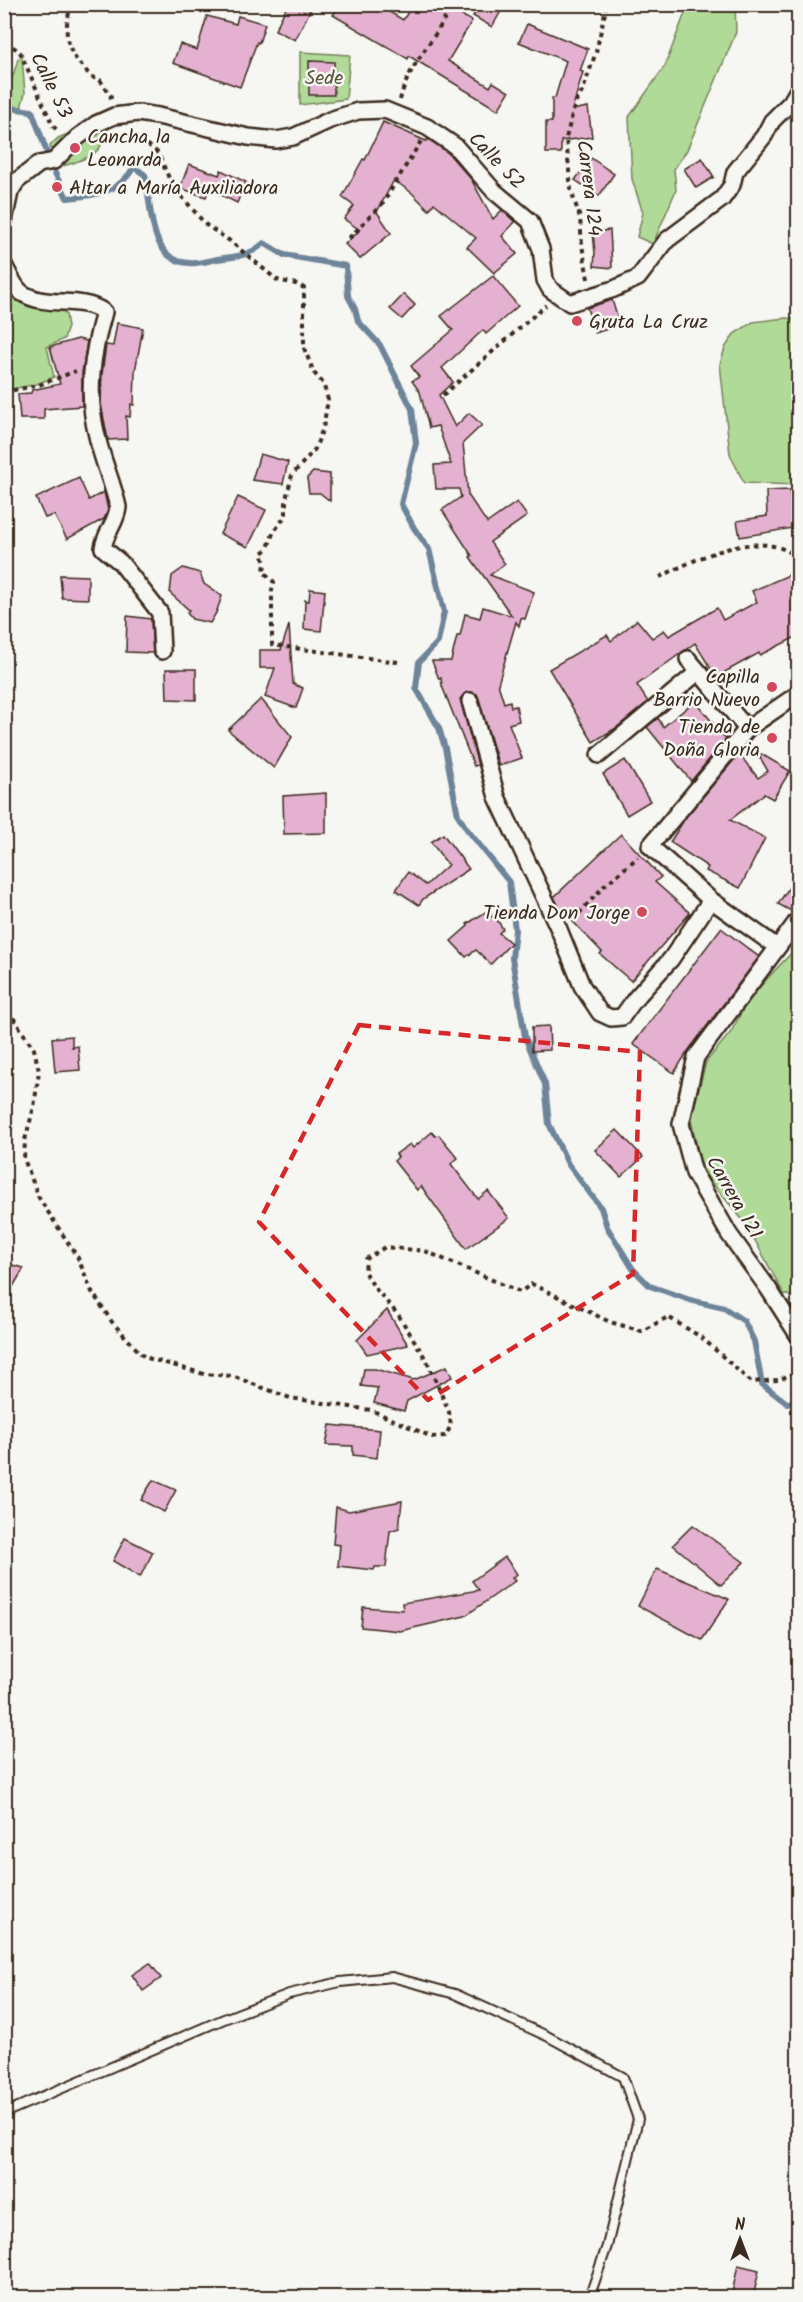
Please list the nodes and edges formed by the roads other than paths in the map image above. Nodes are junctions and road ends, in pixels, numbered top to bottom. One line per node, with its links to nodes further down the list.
1 (798, 90): 2 (street, Calle 52)
2 (4, 221)
3 (4, 265): 4 (street)
4 (162, 651)
5 (688, 659): 6 (street)
6 (698, 672): 9 (street); 10 (street)
7 (798, 694): 9 (street)
8 (470, 702): 11 (street)
9 (747, 729): 11 (street)
10 (599, 755)
11 (711, 900): 13 (street)
12 (798, 920): 13 (street, Carrera 121)
13 (777, 947): 14 (street, Carrera 121)
14 (798, 1335)
15 (4, 2113): 16 (lane)
16 (589, 2298)

